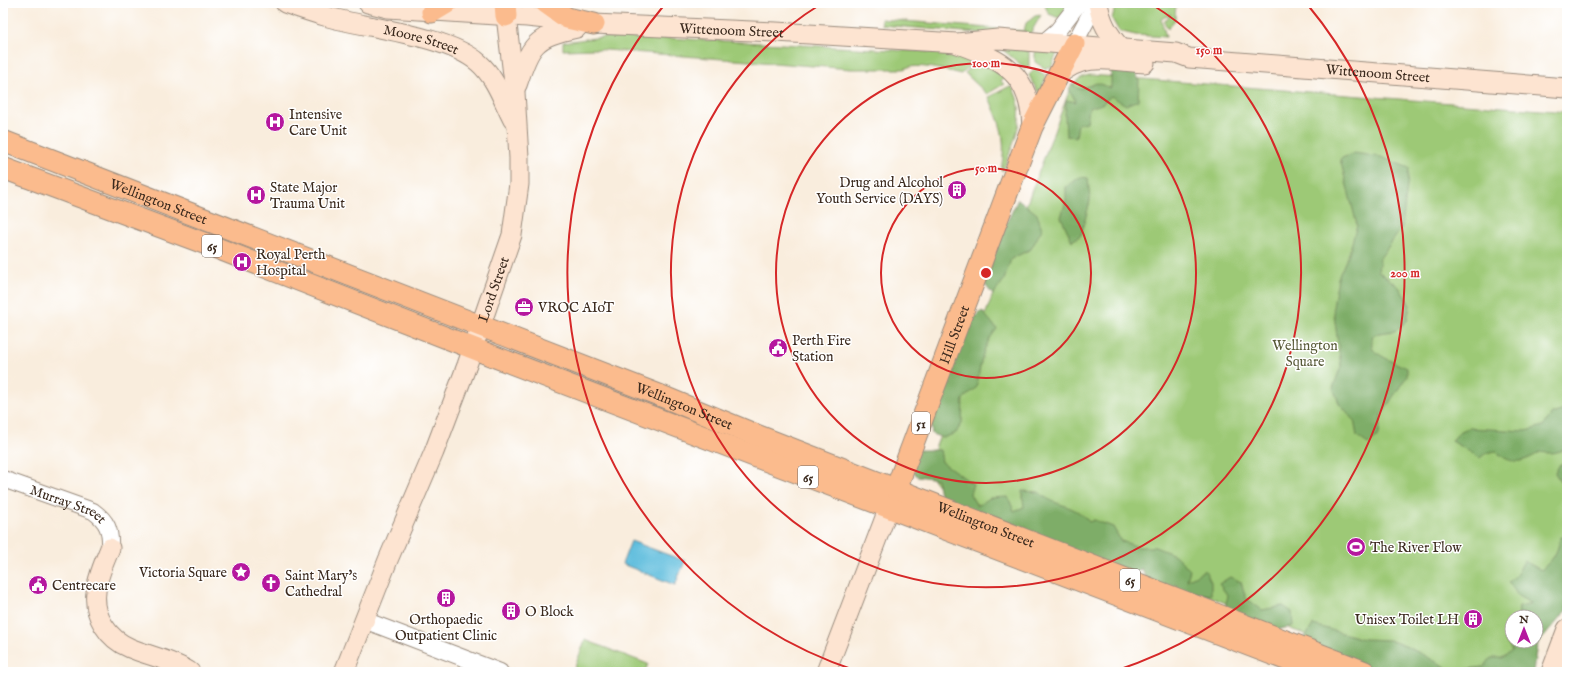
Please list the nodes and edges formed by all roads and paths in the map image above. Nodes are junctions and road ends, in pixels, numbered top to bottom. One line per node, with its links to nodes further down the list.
1 (285, 3): 18 (main road, Moore Street)
2 (368, 3): 6 (main road, Moore Street)
3 (546, 3): 8 (main road, 51)
4 (1079, 3): 9 (street)
5 (1097, 3): 11 (street, Hill Street); 12 (main road)
6 (439, 7): 7 (main road, Moore Street)
7 (506, 9): 8 (main road, Wittenoom Street / 51); 16 (main road, Lord Street)
8 (594, 24): 10 (main road, Wittenoom Street / 51); 16 (main road)
9 (1044, 42): 10 (main road, Wittenoom Street); 11 (main road, Wittenoom Street)
10 (957, 43): 17 (main road, Wittenoom Street / 51)
11 (1074, 44): 12 (main road, Wittenoom Street); 14 (main road, Hill Street)
12 (1121, 48): 13 (main road, Wittenoom Street)
13 (1188, 58): 14 (main road, Wittenoom Street); 15 (main road, Wittenoom Street)
14 (1058, 76): 17 (main road, Hill Street)
15 (1567, 88)
16 (515, 92): 18 (main road, Lord Street)
17 (1032, 127): 24 (main road, Hill Street / 51)
18 (518, 131): 21 (main road, Lord Street)
19 (3, 141): 21 (main road, Wellington Street / 65)
20 (3, 168): 22 (main road, Wellington Street / 65)
21 (480, 327): 22 (main road, Lord Street); 24 (main road, Wellington Street / 65)
22 (472, 348): 24 (main road, Wellington Street / 65); 26 (main road, Lord Street)
23 (3, 478): 25 (street, Murray Street)
24 (892, 498): 31 (main road, Hill Street); 32 (main road, Wellington Street / 65); 33 (main road, Wellington Street / 65)
25 (110, 548): 28 (main road)
26 (364, 620): 29 (main road); 30 (street)
27 (1567, 629): 34 (main road)
28 (190, 672)
29 (344, 672)
30 (500, 672)
31 (826, 672)
32 (1320, 672)
33 (1365, 672)
34 (1551, 672)

